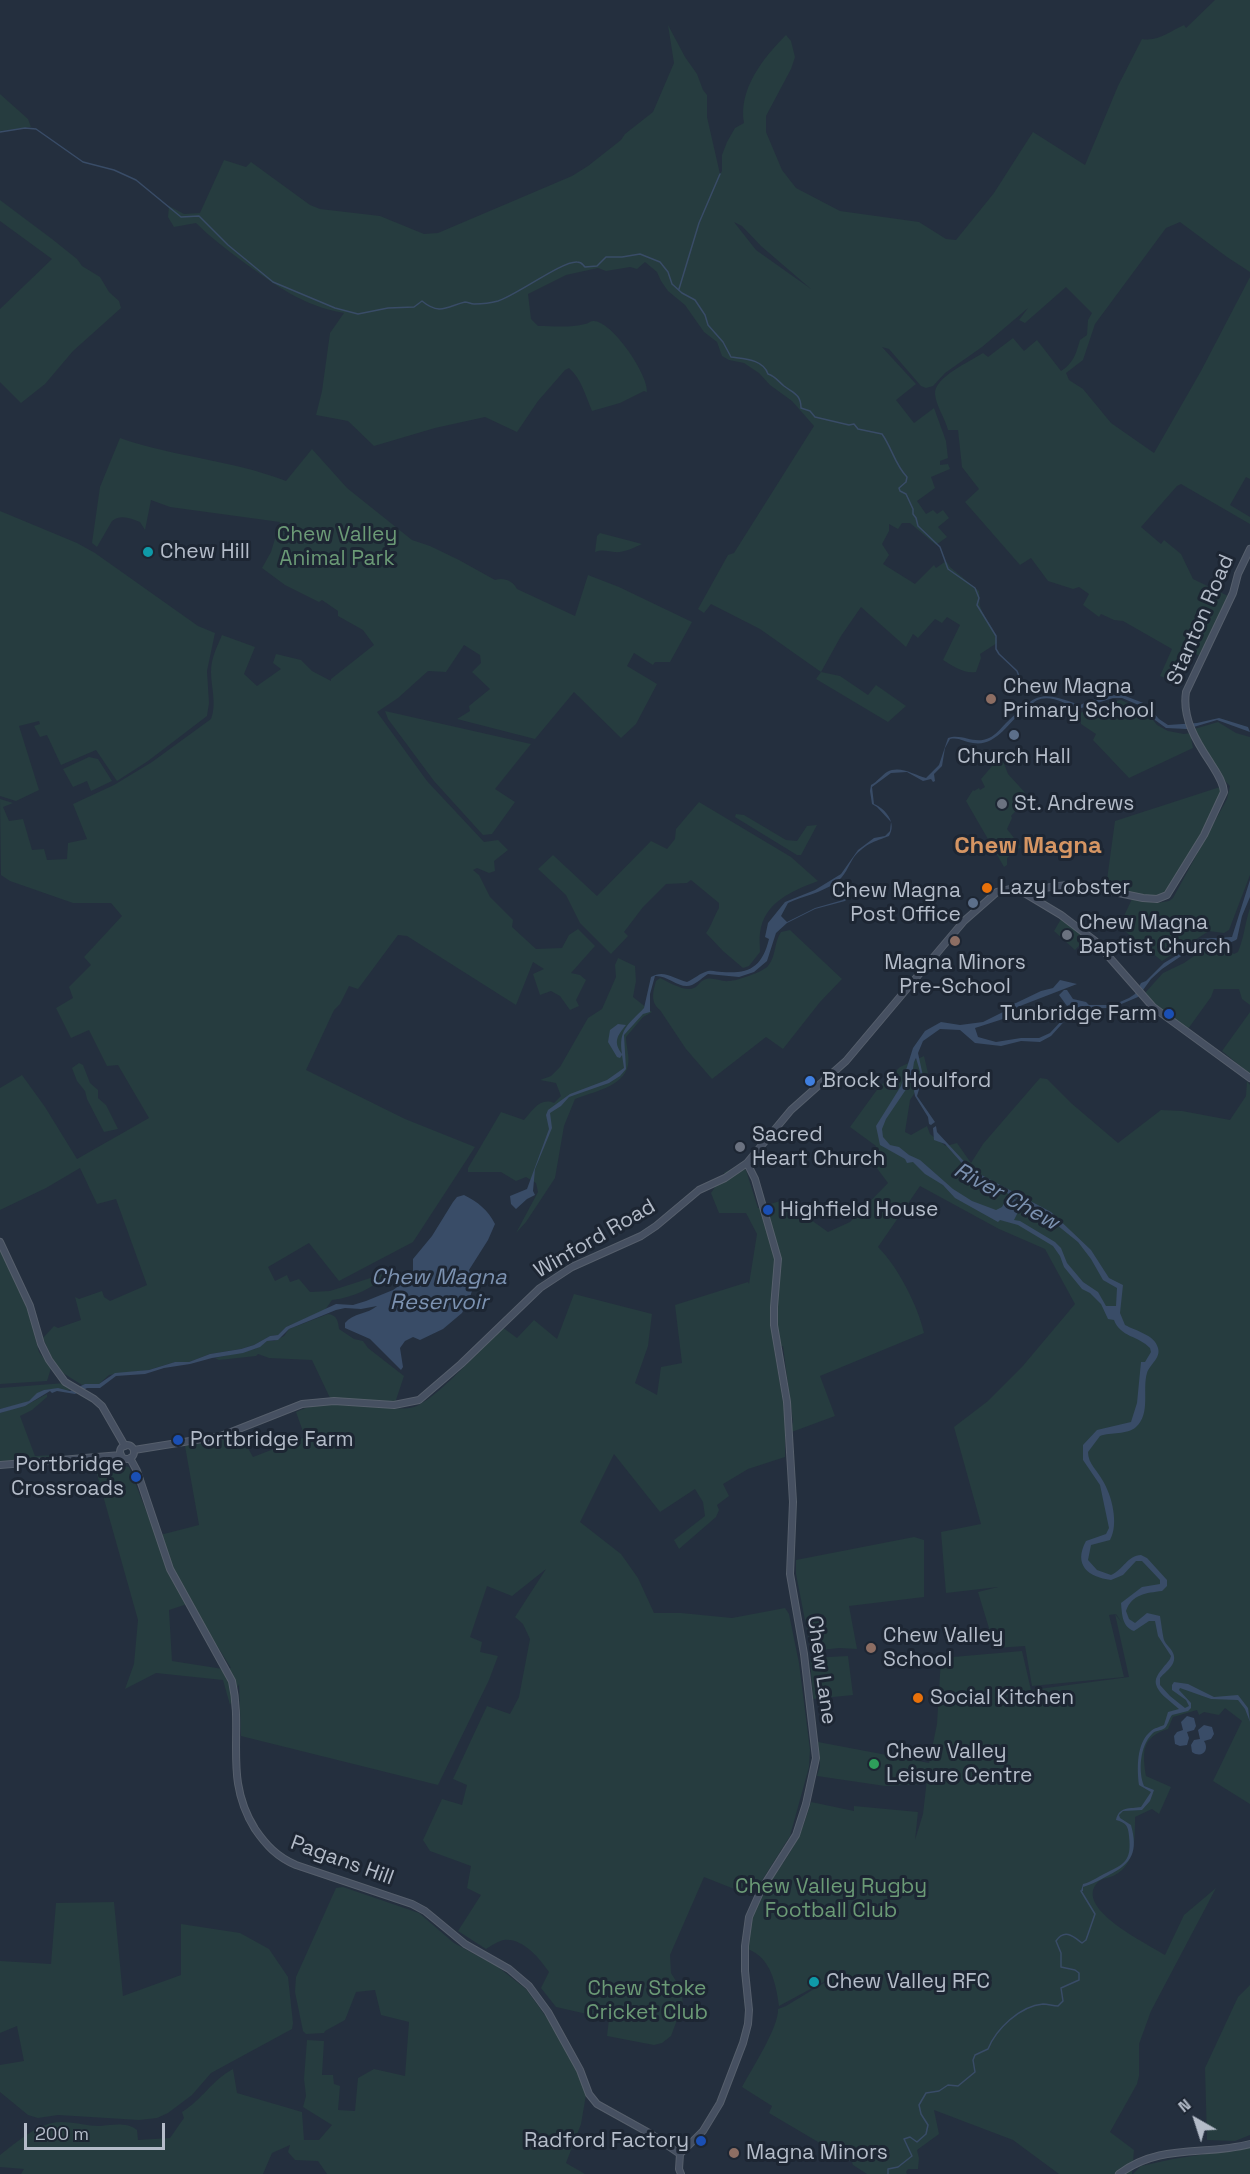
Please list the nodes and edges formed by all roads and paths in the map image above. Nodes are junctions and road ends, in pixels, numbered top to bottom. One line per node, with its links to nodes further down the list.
1 (1250, 549): 2 (main road, Stanton Road)
2 (1015, 888): 3 (main road); 4 (main road, Winford Road)
3 (1250, 1078)
4 (747, 1163): 7 (main road, Winford Road); 12 (main road, Chew Lane)
5 (0, 1242): 6 (main road)
6 (125, 1446): 7 (main road); 8 (main road)
7 (134, 1450): 9 (main road)
8 (121, 1455): 9 (main road); 10 (main road)
9 (130, 1458): 12 (main road, Pagans Hill)
10 (0, 1464)
11 (1250, 2144): 14 (main road)
12 (680, 2154): 13 (main road)
13 (681, 2174)
14 (1119, 2174)

